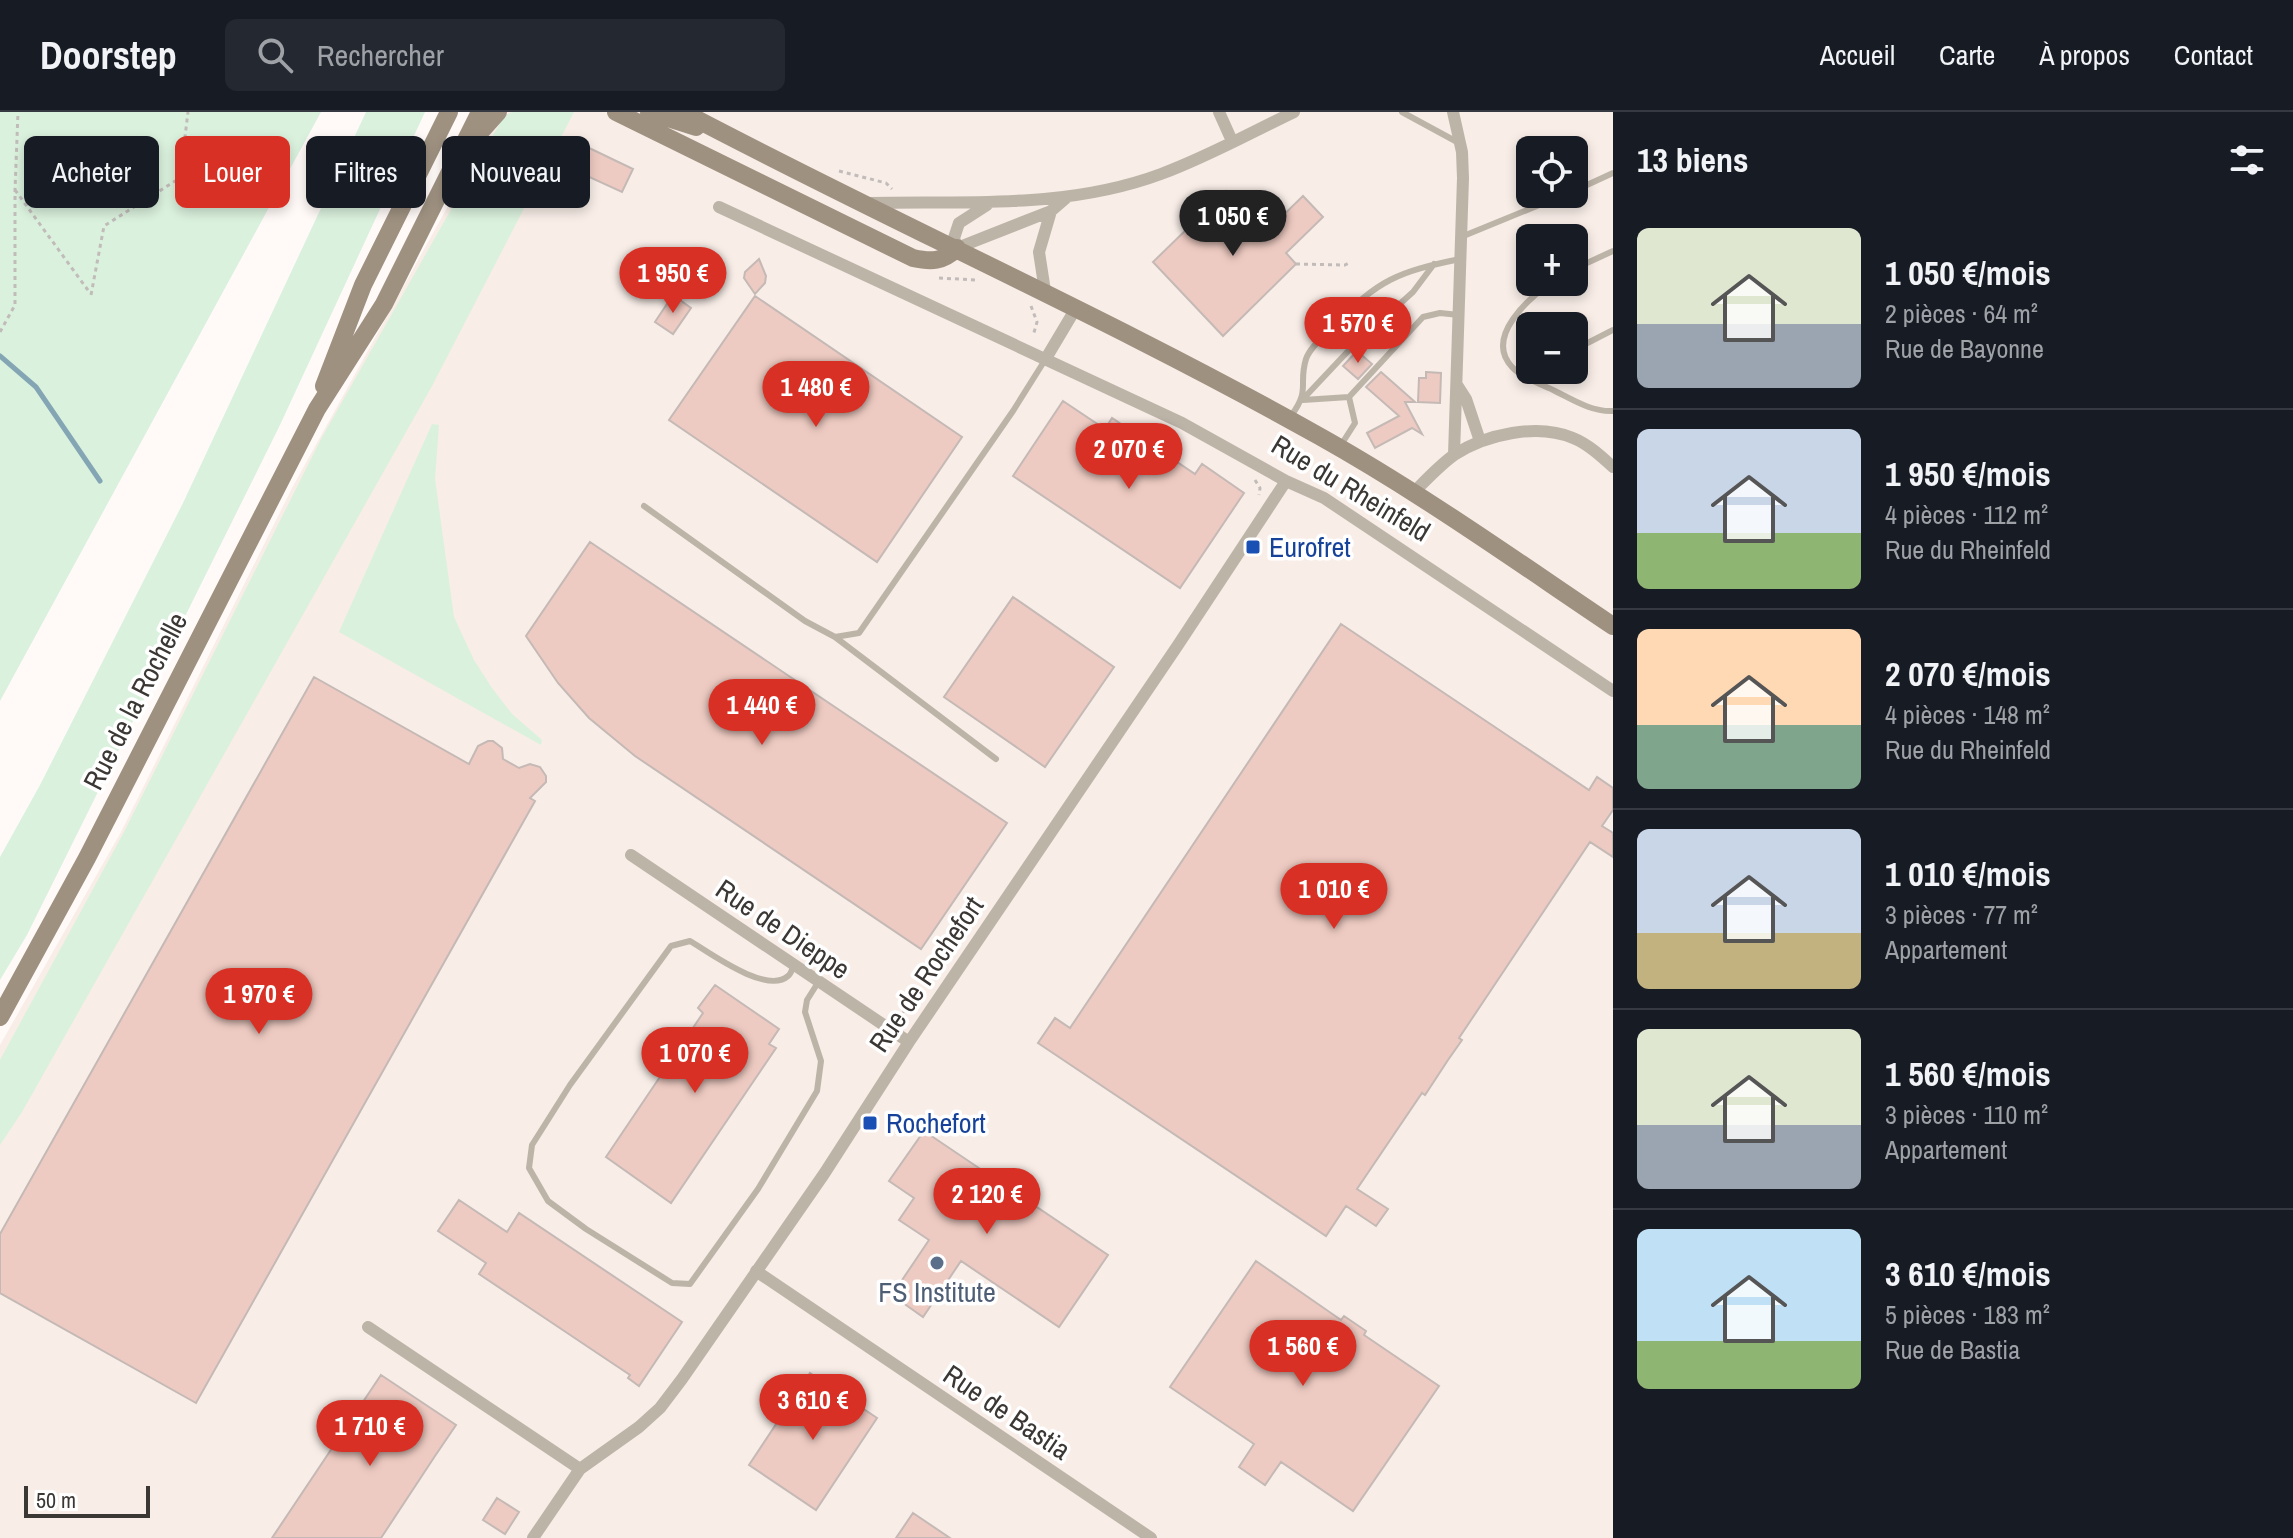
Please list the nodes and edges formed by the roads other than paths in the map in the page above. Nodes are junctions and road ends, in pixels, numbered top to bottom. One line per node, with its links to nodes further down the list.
1 (449, 112): 45 (street, Rue de la Rochelle)
2 (480, 112): 11 (street, Rue de la Rochelle)
3 (498, 112): 12 (street)
4 (616, 112): 26 (street)
5 (649, 112): 13 (street, Rue du Rheinfeld)
6 (683, 112): 13 (street, Rue du Rheinfeld)
7 (1219, 112): 14 (street)
8 (1294, 112): 14 (street)
9 (1402, 112): 15 (lane)
10 (1453, 112): 15 (street)
11 (468, 136)
12 (475, 136)
13 (730, 137): 20 (street, Rue du Rheinfeld)
14 (1232, 141): 19 (street)
15 (1460, 144): 25 (street)
16 (1613, 173): 17 (lane)
17 (1588, 185)
18 (442, 189): 45 (street, Rue de la Rochelle)
19 (1067, 197): 21 (street); 24 (street)
20 (866, 203): 21 (street); 26 (street, Rue du Rheinfeld)
21 (989, 203): 26 (street)
22 (719, 207): 39 (street, Rue du Rheinfeld)
23 (1532, 208): 25 (lane)
24 (1051, 211): 26 (street); 31 (street)
25 (1461, 237): 28 (street)
26 (957, 248): 31 (street, Rue du Rheinfeld)
27 (1613, 251): 29 (lane)
28 (1460, 259): 30 (lane); 35 (street)
29 (1588, 263)
30 (1434, 264): 44 (lane); 44 (lane)
31 (1045, 291): 33 (street, Rue du Rheinfeld)
32 (1533, 296): 34 (lane)
33 (1076, 308): 39 (street); 47 (street, Rue du Rheinfeld)
34 (1519, 312)
35 (1459, 315): 42 (street); 43 (lane)
36 (1516, 315): 40 (lane)
37 (1613, 330): 38 (lane)
38 (1588, 343)
39 (1045, 360): 52 (street, Rue du Rheinfeld); 56 (lane)
40 (1516, 371)
41 (1541, 384): 46 (lane)
42 (1457, 385): 48 (street); 50 (street)
43 (1349, 397): 44 (lane); 49 (lane)
44 (1303, 400): 47 (lane)
45 (317, 409): 62 (street, Rue de la Rochelle)
46 (1613, 411)
47 (1289, 420): 49 (street, Rue du Rheinfeld)
48 (1480, 441): 50 (street); 51 (street)
49 (1340, 448): 53 (street, Rue du Rheinfeld)
50 (1454, 455): 53 (street)
51 (1613, 467)
52 (1286, 481): 57 (street, Rue du Rheinfeld); 63 (street, Rue de Rochefort)
53 (1413, 493): 55 (street, Rue du Rheinfeld)
54 (644, 506): 56 (lane)
55 (1613, 626)
56 (835, 637): 58 (lane)
57 (1613, 691)
58 (996, 759)
59 (631, 855): 60 (street, Rue de Dieppe)
60 (794, 965): 61 (street, Rue de Dieppe); 61 (lane)
61 (819, 981): 63 (street, Rue de Dieppe)
62 (0, 1017)
63 (909, 1042): 64 (street, Rue de Rochefort)
64 (756, 1271): 66 (street, Rue de Rochefort); 68 (street, Rue de Bastia)
65 (368, 1327): 66 (street)
66 (580, 1469): 67 (street, Rue de Rochefort)
67 (533, 1538)
68 (1151, 1538)

